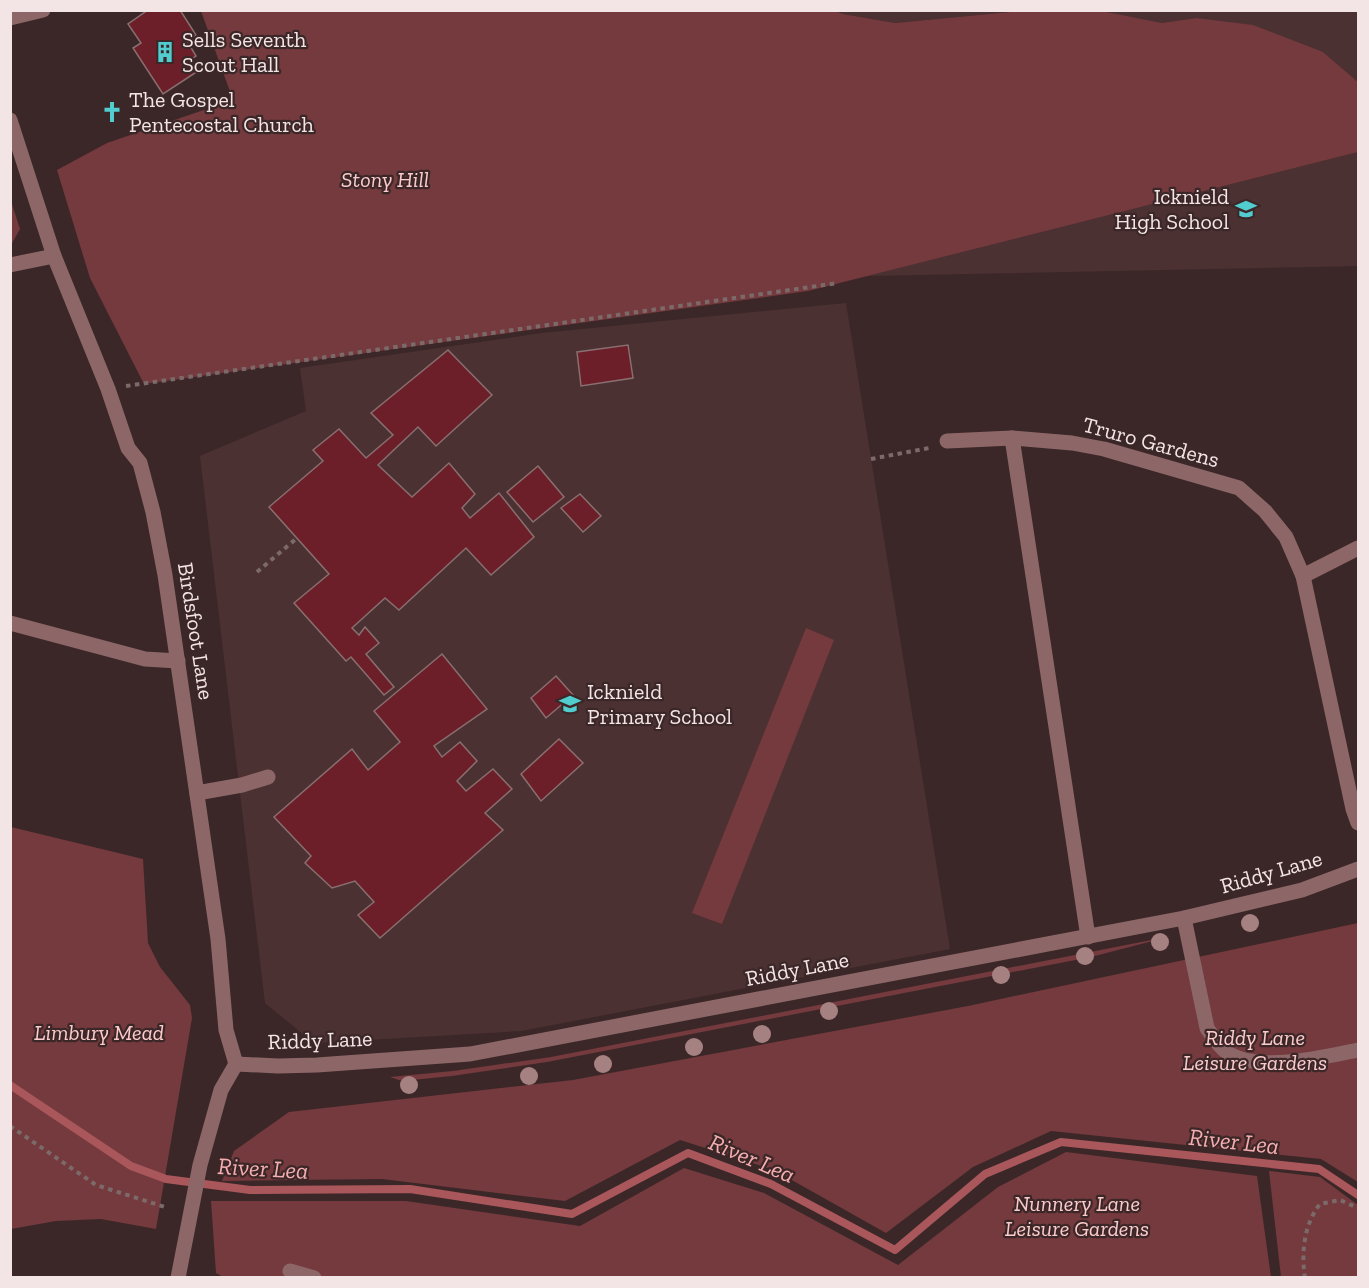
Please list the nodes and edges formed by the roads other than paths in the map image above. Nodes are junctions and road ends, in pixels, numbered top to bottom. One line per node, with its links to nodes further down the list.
1 (43, 10): 2 (street)
2 (10, 18)
3 (10, 120): 4 (street, Birdsfoot Lane)
4 (54, 256): 5 (street); 11 (street, Birdsfoot Lane)
5 (10, 265)
6 (1012, 438): 7 (street, Truro Gardens); 9 (street, Truro Gardens); 17 (street)
7 (947, 441)
8 (1359, 548): 9 (street)
9 (1303, 576): 14 (street, Truro Gardens)
10 (10, 623): 11 (street)
11 (178, 661): 13 (street, Birdsfoot Lane)
12 (268, 777): 13 (street)
13 (197, 793): 19 (street, Birdsfoot Lane)
14 (1359, 823)
15 (1359, 869): 16 (street, Riddy Lane)
16 (1184, 918): 17 (street, Riddy Lane); 18 (street)
17 (1088, 937): 19 (street, Riddy Lane)
18 (1359, 1050)
19 (236, 1064): 21 (street)
20 (290, 1271): 22 (street)
21 (178, 1278)
22 (314, 1278)

